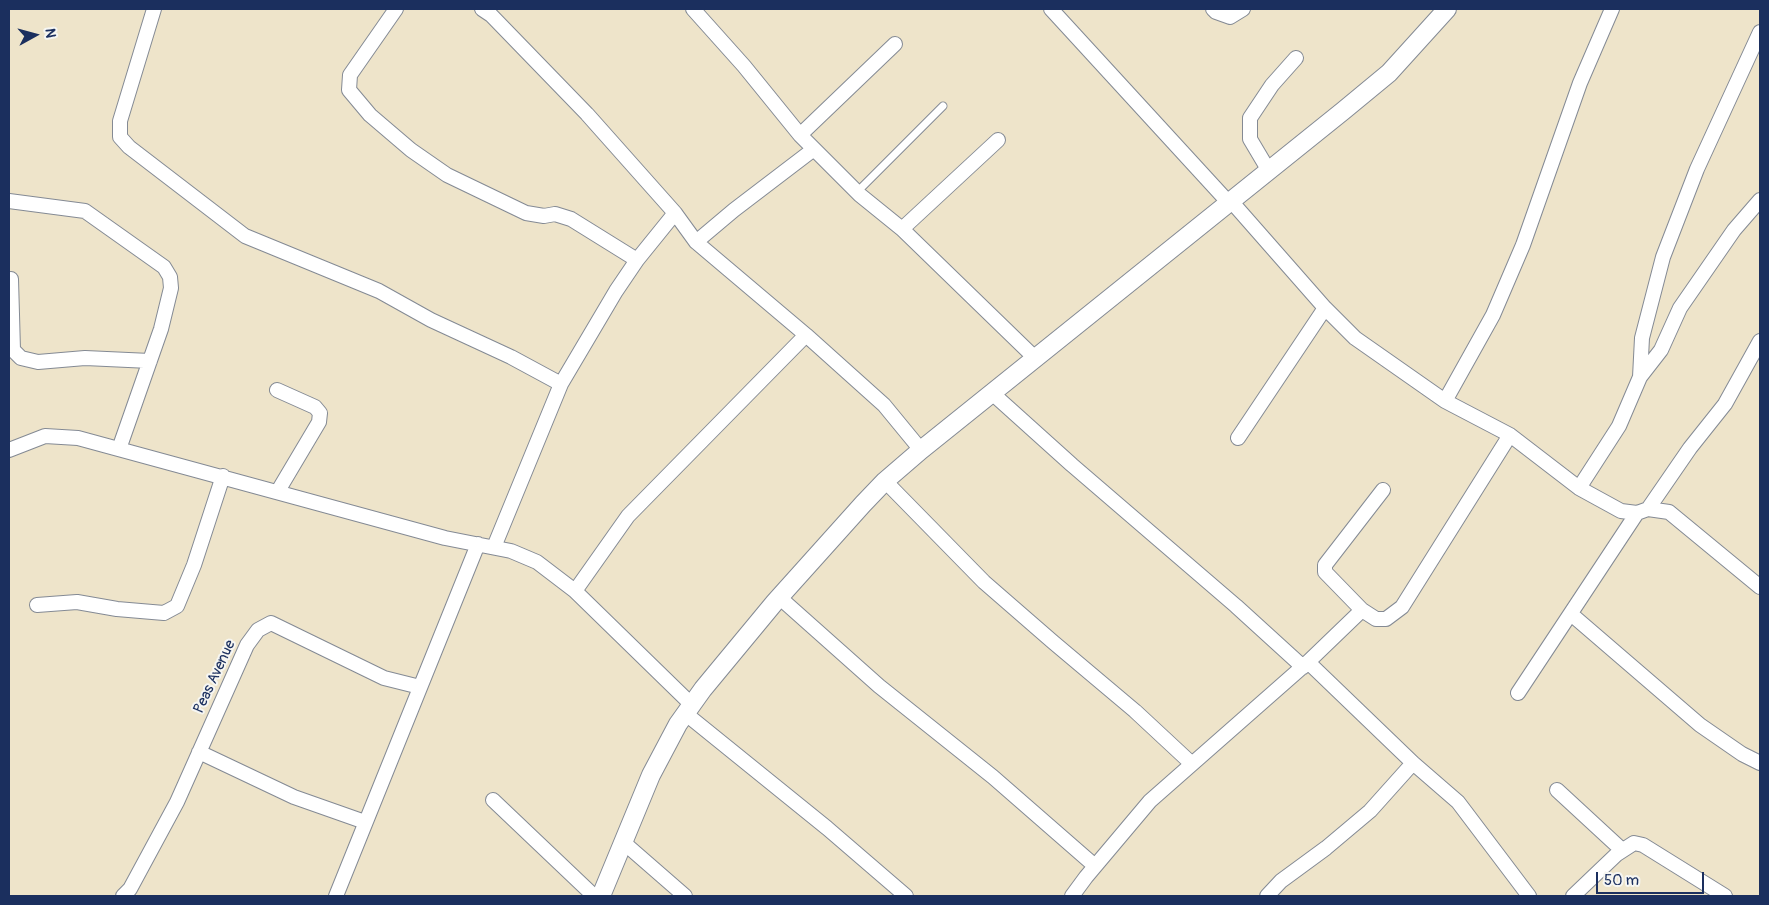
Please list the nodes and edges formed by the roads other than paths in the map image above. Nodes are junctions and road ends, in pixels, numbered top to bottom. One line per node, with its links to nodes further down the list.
1 (154, 9): 33 (street)
2 (396, 9): 25 (street)
3 (482, 9): 22 (street)
4 (693, 9): 14 (street)
5 (1051, 9): 21 (street)
6 (1213, 9): 7 (street)
7 (1243, 9)
8 (1447, 9): 17 (street)
9 (1612, 9): 36 (street)
10 (1760, 32): 32 (street)
11 (895, 44): 14 (street)
12 (1296, 58): 17 (street)
13 (943, 106): 18 (lane)
14 (800, 135): 16 (street)
15 (998, 140): 23 (street)
16 (814, 149): 18 (street); 24 (street)
17 (1269, 171): 21 (street)
18 (857, 192): 23 (street)
19 (1760, 200): 32 (street)
20 (9, 201): 31 (street)
21 (1230, 202): 27 (street); 30 (street)
22 (675, 213): 24 (street); 25 (street)
23 (902, 229): 30 (street)
24 (696, 242): 28 (street)
25 (637, 260): 33 (street)
26 (11, 280): 31 (street)
27 (1325, 308): 36 (street); 38 (street)
28 (806, 335): 41 (street); 51 (street)
29 (1760, 341): 47 (street)
30 (1036, 358): 35 (street)
31 (150, 361): 39 (street)
32 (1640, 377): 44 (street)
33 (561, 384): 49 (street)
34 (278, 390): 46 (street)
35 (992, 393): 41 (street); 56 (street)
36 (1445, 401): 37 (street)
37 (1510, 435): 44 (street); 54 (street)
38 (1238, 438)
39 (119, 449): 40 (street); 42 (street)
40 (9, 450)
41 (921, 450): 43 (street)
42 (223, 476): 46 (street); 53 (street)
43 (885, 481): 52 (street); 63 (street)
44 (1579, 488): 47 (street)
45 (1384, 490): 54 (street)
46 (278, 491): 48 (street)
47 (1642, 511): 50 (street); 55 (street)
48 (478, 544): 49 (street); 57 (street)
49 (494, 547): 51 (street)
50 (1760, 587)
51 (575, 591): 59 (street)
52 (779, 597): 59 (street); 69 (street)
53 (37, 605)
54 (1362, 610): 56 (street)
55 (1571, 614): 58 (street); 62 (street)
56 (1306, 665): 61 (street); 63 (street)
57 (420, 687): 60 (street, Peas Avenue); 66 (street)
58 (1518, 693)
59 (689, 709): 67 (street); 75 (street)
60 (199, 752): 66 (street); 70 (street, Peas Avenue)
61 (1413, 763): 77 (street); 78 (street)
62 (1760, 763)
63 (1192, 764): 69 (street)
64 (1557, 790): 68 (street)
65 (492, 800): 72 (street)
66 (366, 822): 71 (street)
67 (623, 842): 73 (street); 74 (street)
68 (1622, 850): 79 (street); 80 (street)
69 (1095, 866): 76 (street)
70 (123, 896)
71 (336, 896)
72 (594, 896)
73 (601, 896)
74 (685, 896)
75 (906, 896)
76 (1072, 896)
77 (1266, 896)
78 (1529, 896)
79 (1573, 896)
80 (1725, 896)

